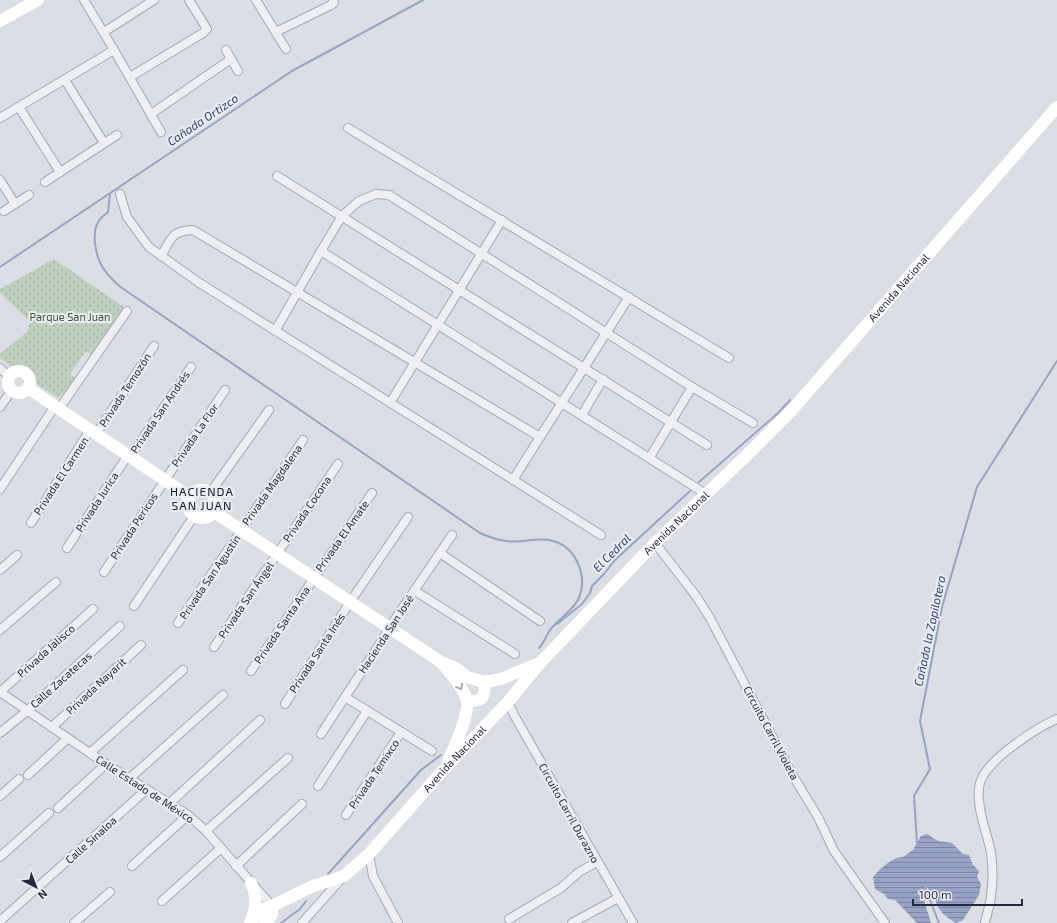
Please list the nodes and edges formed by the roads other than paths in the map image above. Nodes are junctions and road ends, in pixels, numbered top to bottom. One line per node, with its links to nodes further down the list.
1 (38, 0): 7 (main road)
2 (84, 0): 8 (street)
3 (154, 0): 8 (street)
4 (189, 0): 15 (street)
5 (256, 0): 9 (street)
6 (334, 0): 9 (street)
7 (0, 22)
8 (104, 32): 11 (street)
9 (276, 32): 10 (street)
10 (286, 48)
11 (114, 50): 15 (street); 16 (street)
12 (226, 50): 13 (street)
13 (231, 59): 14 (street); 19 (street)
14 (238, 71)
15 (130, 77): 19 (street)
16 (65, 80): 17 (street); 24 (street)
17 (19, 107): 20 (street); 25 (street)
18 (1057, 107): 77 (main road, Avenida Nacional)
19 (150, 114): 22 (street)
20 (0, 118)
21 (348, 128): 34 (street)
22 (161, 132)
23 (117, 135): 24 (street)
24 (104, 143): 25 (street)
25 (60, 172): 28 (street)
26 (278, 176): 33 (street)
27 (0, 180): 31 (street)
28 (45, 182)
29 (120, 194): 37 (street)
30 (29, 195): 31 (street)
31 (15, 204): 32 (street)
32 (4, 211)
33 (342, 216): 35 (street); 36 (street); 38 (street)
34 (502, 220): 36 (street); 40 (street)
35 (320, 251): 39 (street); 42 (street)
36 (481, 254): 38 (street); 44 (street)
37 (161, 256): 39 (street); 43 (street)
38 (459, 289): 42 (street); 50 (street)
39 (297, 292): 43 (street); 47 (street)
40 (629, 297): 44 (street); 46 (street)
41 (127, 311): 60 (street)
42 (438, 324): 47 (street); 57 (street)
43 (275, 331): 58 (street)
44 (606, 333): 50 (street); 54 (street)
45 (154, 346): 65 (street, Privada Temozón)
46 (729, 358)
47 (415, 362): 58 (street); 66 (street)
48 (190, 367): 69 (street, Privada San Andrés)
49 (0, 368): 51 (street)
50 (584, 368): 52 (street); 57 (street)
51 (10, 377): 53 (main road); 55 (main road)
52 (603, 379): 62 (street); 63 (street)
53 (28, 388): 55 (main road); 60 (main road)
54 (692, 388): 63 (street); 64 (street)
55 (12, 390): 59 (street)
56 (225, 390): 72 (street, Privada La Flor)
57 (562, 402): 62 (street); 66 (street)
58 (390, 403): 73 (street)
59 (0, 407)
60 (57, 408): 65 (main road); 74 (street)
61 (269, 410): 75 (street)
62 (582, 415): 70 (street)
63 (671, 422): 68 (street); 70 (street)
64 (753, 423)
65 (93, 432): 69 (main road); 82 (street, Privada El Carmen)
66 (540, 437): 73 (street)
67 (303, 440): 83 (street, Privada Magdalena)
68 (707, 445)
69 (129, 456): 72 (main road); 87 (street, Privada Jurica)
70 (650, 457): 77 (street)
71 (338, 464): 89 (street, Privada Cocona)
72 (164, 480): 78 (main road); 92 (street, Privada Pericos)
73 (513, 480): 85 (street)
74 (0, 489)
75 (210, 493): 78 (main road); 79 (main road)
76 (372, 493): 93 (street, Privada El Amate)
77 (706, 494): 86 (main road, Avenida Nacional)
78 (190, 497): 80 (main road)
79 (214, 512): 80 (main road); 83 (main road)
80 (194, 516): 97 (street)
81 (408, 517): 96 (street, Privada Santa Inés)
82 (31, 523)
83 (241, 530): 89 (main road); 100 (street, Privada San Agustín)
84 (452, 535): 88 (street, Hacienda San José)
85 (601, 535)
86 (655, 543): 108 (main road, Avenida Nacional); 169 (street, Circuito Carril Violeta)
87 (67, 548)
88 (440, 553): 95 (street, Hacienda San José); 99 (street)
89 (277, 554): 93 (main road); 105 (street, Privada San Ángel)
90 (17, 555): 91 (street)
91 (0, 570)
92 (104, 572)
93 (313, 578): 96 (main road); 110 (street, Privada Santa Ana)
94 (56, 582): 103 (street)
95 (415, 591): 102 (street, Hacienda San José); 106 (street)
96 (350, 602): 102 (main road); 118 (street, Privada Santa Inés)
97 (134, 606)
98 (92, 609): 113 (street, Privada Jalisco)
99 (540, 621)
100 (178, 623)
101 (120, 626): 119 (street, Calle Zacatecas)
102 (389, 628): 107 (main road); 115 (street, Hacienda San José)
103 (0, 630)
104 (141, 645): 125 (street, Privada Nayarit)
105 (214, 647)
106 (515, 654)
107 (441, 662): 112 (main road); 116 (main road, one-way to 116)
108 (540, 663): 111 (main road); 117 (main road, Avenida Nacional)
109 (183, 670): 131 (street)
110 (251, 671)
111 (501, 680): 112 (main road); 117 (main road)
112 (484, 682): 116 (main road)
113 (0, 692): 119 (street, Calle Estado de México)
114 (223, 695): 137 (street)
115 (345, 697): 120 (street); 128 (street, Hacienda San José)
116 (467, 701): 121 (main road)
117 (508, 702): 124 (main road, Avenida Nacional); 151 (street, Circuito Carril Durazno)
118 (284, 704)
119 (27, 711): 125 (street, Calle Estado de México); 127 (street, Calle Zacatecas)
120 (367, 711): 126 (street); 138 (street)
121 (465, 717): 124 (main road); 134 (main road)
122 (1057, 719): 170 (street)
123 (260, 720): 141 (street)
124 (486, 725): 134 (main road, Avenida Nacional)
125 (52, 727): 129 (street, Calle Estado de México)
126 (401, 732): 130 (street); 146 (street, Privada Temixco)
127 (0, 733)
128 (320, 734)
129 (68, 738): 131 (street, Calle Estado de México); 135 (street)
130 (432, 751)
131 (90, 753): 133 (street, Calle Estado de México)
132 (288, 758): 147 (street)
133 (106, 764): 137 (street, Calle Estado de México); 143 (street)
134 (446, 767): 149 (main road, Avenida Nacional)
135 (28, 775)
136 (19, 779): 140 (street)
137 (129, 779): 139 (street, Calle Estado de México)
138 (318, 786)
139 (146, 790): 141 (street, Calle Estado de México); 160 (street, Calle Sinaloa)
140 (0, 796)
141 (170, 802): 145 (street, Calle Estado de México)
142 (302, 804): 153 (street)
143 (58, 808)
144 (49, 813): 150 (street)
145 (188, 815): 147 (street, Calle Estado de México); 152 (street)
146 (346, 815)
147 (206, 831): 148 (street, Calle Estado de México)
148 (221, 848): 153 (street, Calle Estado de México); 158 (street)
149 (369, 854): 154 (main road, Avenida Nacional); 166 (street)
150 (0, 857)
151 (597, 862): 157 (street, Circuito Carril Durazno); 161 (street)
152 (132, 866)
153 (236, 866): 155 (street, Calle Estado de México)
154 (344, 876): 159 (main road, Avenida Nacional); 165 (street)
155 (251, 883): 159 (street, Calle Estado de México); 163 (main road)
156 (110, 892): 162 (street)
157 (618, 898): 167 (street); 168 (street, Circuito Carril Durazno)
158 (162, 901)
159 (272, 906): 163 (main road, Avenida Nacional); 164 (main road)
160 (3, 919)
161 (509, 919)
162 (74, 923)
163 (250, 923)
164 (265, 923)
165 (302, 923)
166 (398, 923)
167 (572, 923)
168 (632, 923)
169 (885, 923)
170 (985, 923)

